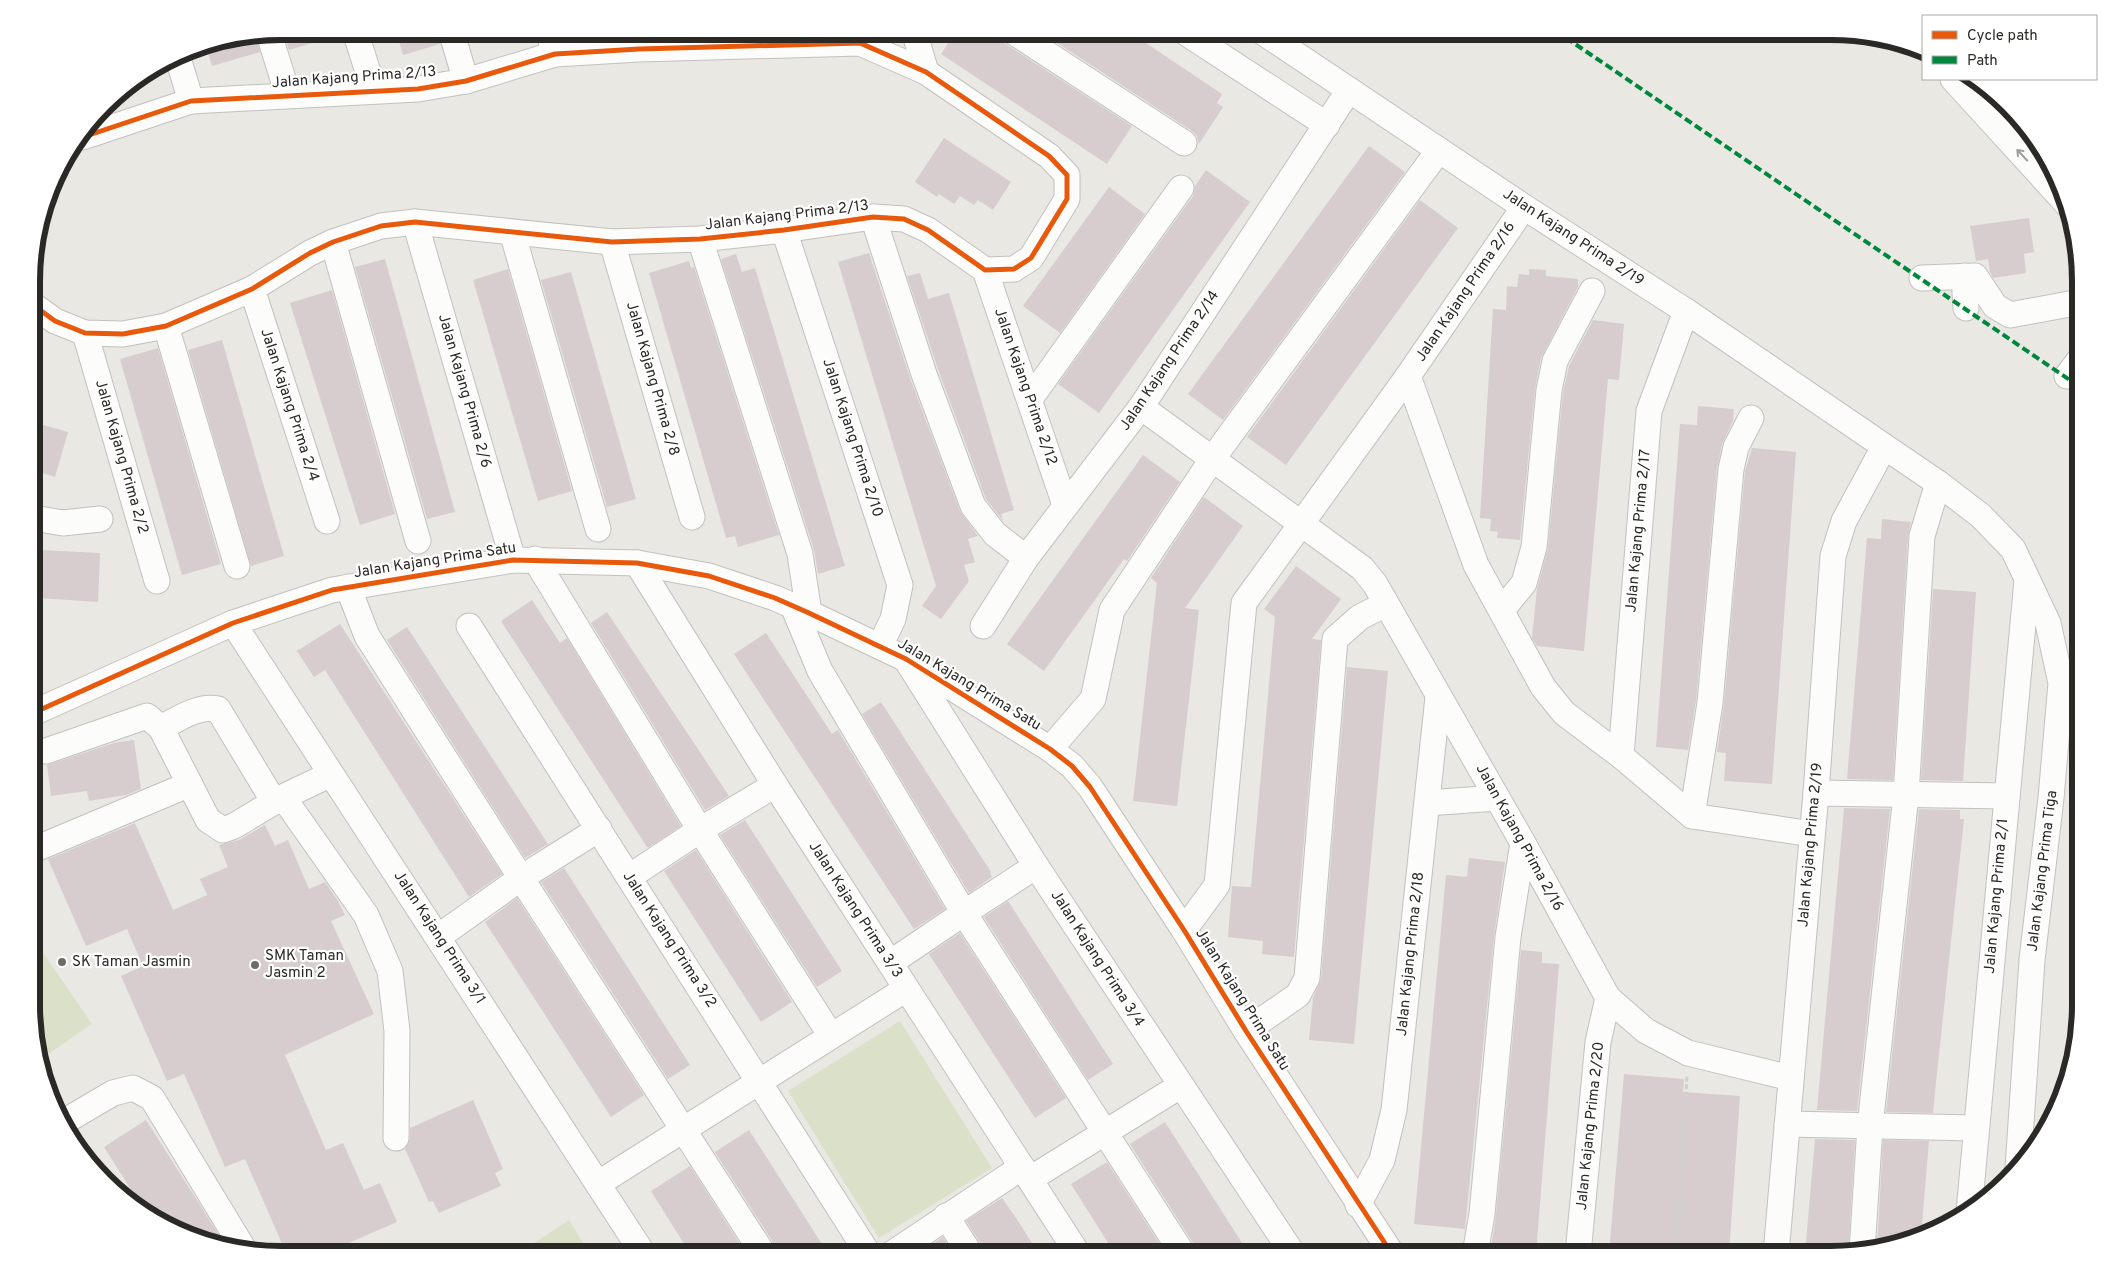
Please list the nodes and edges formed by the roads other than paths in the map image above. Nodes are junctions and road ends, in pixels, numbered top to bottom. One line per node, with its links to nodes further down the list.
1 (358, 40): 16 (street)
2 (454, 40): 14 (street)
3 (636, 40): 10 (street, Jalan Kajang Prima 2/13)
4 (841, 40): 12 (street, Jalan Kajang Prima 2/13)
5 (917, 40): 12 (street)
6 (1026, 40): 22 (street)
7 (1197, 40): 20 (street)
8 (1274, 40): 15 (street, Jalan Kajang Prima 2/19)
9 (271, 41): 17 (street)
10 (552, 43): 14 (street, Jalan Kajang Prima 2/13)
11 (180, 62): 18 (street)
12 (926, 72): 34 (street, Jalan Kajang Prima 2/13)
13 (1954, 80): 25 (street, one-way to 13)
14 (466, 81): 16 (street, Jalan Kajang Prima 2/13)
15 (1349, 90): 20 (street, Jalan Kajang Prima 2/14); 23 (street, Jalan Kajang Prima 2/19)
16 (374, 91): 17 (street, Jalan Kajang Prima 2/13)
17 (288, 95): 18 (street, Jalan Kajang Prima 2/13)
18 (191, 101): 19 (street, Jalan Kajang Prima 2/13)
19 (110, 116): 21 (street, Jalan Kajang Prima 2/13)
20 (1327, 125): 47 (street, Jalan Kajang Prima 2/14)
21 (96, 127)
22 (1184, 143)
23 (1439, 150): 26 (street, Jalan Kajang Prima 2/19); 50 (street)
24 (1181, 188): 46 (street)
25 (2054, 190)
26 (1524, 207): 42 (street, Jalan Kajang Prima 2/19); 45 (street, Jalan Kajang Prima 2/16)
27 (873, 217): 29 (street, Jalan Kajang Prima 2/13); 34 (street, Jalan Kajang Prima 2/13); 60 (street)
28 (415, 222): 30 (street, Jalan Kajang Prima 2/13); 32 (street, Jalan Kajang Prima 2/13); 61 (street, Jalan Kajang Prima 2/6)
29 (784, 230): 31 (street, Jalan Kajang Prima 2/13); 73 (street, Jalan Kajang Prima 2/10)
30 (512, 232): 33 (street, Jalan Kajang Prima 2/13); 58 (street)
31 (700, 239): 33 (street, Jalan Kajang Prima 2/13); 68 (street)
32 (333, 242): 37 (street, Jalan Kajang Prima 2/13); 59 (street)
33 (612, 242): 53 (street, Jalan Kajang Prima 2/8)
34 (985, 270): 46 (street, Jalan Kajang Prima 2/12)
35 (1964, 276): 36 (street); 39 (street); 40 (street)
36 (1922, 278)
37 (252, 290): 43 (street, Jalan Kajang Prima 2/13); 56 (street, Jalan Kajang Prima 2/4)
38 (1592, 290): 69 (street)
39 (2072, 303)
40 (1966, 308)
41 (40, 310): 44 (street, Jalan Kajang Prima 2/13)
42 (1686, 311): 49 (street, Jalan Kajang Prima 2/19); 80 (street, Jalan Kajang Prima 2/17)
43 (166, 326): 44 (street, Jalan Kajang Prima 2/13); 63 (street)
44 (85, 333): 65 (street, Jalan Kajang Prima 2/2)
45 (1408, 376): 57 (street, Jalan Kajang Prima 2/16); 69 (street, Jalan Kajang Prima 2/16)
46 (1030, 399): 52 (street, Jalan Kajang Prima 2/12)
47 (1141, 407): 50 (street, Jalan Kajang Prima 2/16); 52 (street, Jalan Kajang Prima 2/14)
48 (1751, 418): 90 (street)
49 (1884, 447): 51 (street, Jalan Kajang Prima 2/19); 84 (street, Jalan Kajang Prima 2/19)
50 (1213, 458): 57 (street, Jalan Kajang Prima 2/16); 78 (street)
51 (1938, 482): 64 (street, Jalan Kajang Prima 2/19); 85 (street)
52 (1065, 504): 60 (street, Jalan Kajang Prima 2/14)
53 (692, 517)
54 (40, 519): 55 (street)
55 (100, 519)
56 (327, 521)
57 (1300, 524): 67 (street, Jalan Kajang Prima 2/16); 100 (street, Jalan Kajang Prima 2/16)
58 (598, 529)
59 (418, 541)
60 (1026, 558): 72 (street, Jalan Kajang Prima 2/14)
61 (524, 560): 62 (street, Jalan Kajang Prima Satu); 66 (street, Jalan Kajang Prima Satu); 92 (street, Jalan Kajang Prima 2/6)
62 (637, 562): 68 (street, Jalan Kajang Prima Satu); 83 (street, Jalan Kajang Prima 3/3)
63 (237, 566)
64 (2027, 580): 86 (street, Jalan Kajang Prima 2/1); 117 (street, Jalan Kajang Prima Tiga)
65 (157, 581)
66 (348, 587): 70 (street, Jalan Kajang Prima Satu); 98 (street)
67 (1386, 604): 75 (street, Jalan Kajang Prima 2/16); 105 (street)
68 (801, 609): 73 (street, Jalan Kajang Prima Satu); 99 (street)
69 (1502, 610): 80 (street, Jalan Kajang Prima 2/16)
70 (233, 623): 76 (street, Jalan Kajang Prima Satu); 81 (street, Jalan Kajang Prima 3/1)
71 (469, 626): 91 (street, Jalan Kajang Prima 3/2)
72 (983, 626)
73 (880, 646): 74 (street, Jalan Kajang Prima Satu)
74 (906, 659): 78 (street, Jalan Kajang Prima Satu); 96 (street, Jalan Kajang Prima 3/4)
75 (1438, 697): 87 (street, Jalan Kajang Prima 2/16); 89 (street, Jalan Kajang Prima 2/18)
76 (40, 710)
77 (161, 728): 79 (street); 82 (street); 88 (street)
78 (1050, 749): 100 (street, Jalan Kajang Prima Satu)
79 (46, 751)
80 (1621, 756): 90 (street, Jalan Kajang Prima 2/16)
81 (331, 774): 88 (street); 101 (street, Jalan Kajang Prima 3/1)
82 (190, 784): 88 (street); 95 (street)
83 (775, 785): 92 (street); 102 (street, Jalan Kajang Prima 3/3)
84 (1816, 793): 85 (street); 93 (street, Jalan Kajang Prima 2/19)
85 (1906, 794): 86 (street); 112 (street)
86 (2007, 796): 113 (street, Jalan Kajang Prima 2/1)
87 (1497, 798): 89 (street); 94 (street, Jalan Kajang Prima 2/16)
88 (278, 800): 116 (street)
89 (1427, 803): 121 (street, Jalan Kajang Prima 2/18)
90 (1692, 816): 93 (street)
91 (598, 829): 97 (street, Jalan Kajang Prima 3/2); 98 (street)
92 (700, 830): 97 (street); 106 (street, Jalan Kajang Prima 2/6)
93 (1812, 834): 107 (street, Jalan Kajang Prima 2/19)
94 (1523, 843): 104 (street, Jalan Kajang Prima 2/16); 134 (street)
95 (40, 847)
96 (1036, 866): 99 (street); 109 (street, Jalan Kajang Prima 3/4)
97 (629, 877): 108 (street, Jalan Kajang Prima 3/2)
98 (521, 878): 101 (street); 114 (street)
99 (964, 912): 102 (street); 115 (street)
100 (1184, 930): 105 (street, Jalan Kajang Prima Satu)
101 (438, 937): 119 (street, Jalan Kajang Prima 3/1)
102 (890, 963): 103 (street, Jalan Kajang Prima 3/3)
103 (906, 989): 106 (street); 118 (street, Jalan Kajang Prima 3/3)
104 (1608, 998): 107 (street, Jalan Kajang Prima 2/16); 135 (street, Jalan Kajang Prima 2/20)
105 (1246, 1031): 121 (street, Jalan Kajang Prima Satu)
106 (831, 1036): 108 (street)
107 (1791, 1078): 111 (street, Jalan Kajang Prima 2/19)
108 (760, 1082): 114 (street); 127 (street, Jalan Kajang Prima 3/2)
109 (1180, 1086): 115 (street); 132 (street, Jalan Kajang Prima 3/4)
110 (69, 1119): 123 (street)
111 (1788, 1124): 112 (street); 136 (street, Jalan Kajang Prima 2/19)
112 (1870, 1126): 113 (street); 124 (street)
113 (1975, 1128): 120 (street, Jalan Kajang Prima 2/1)
114 (684, 1130): 119 (street); 126 (street)
115 (1106, 1133): 118 (street); 131 (street)
116 (396, 1138)
117 (2019, 1156)
118 (1026, 1173): 122 (street); 130 (street, Jalan Kajang Prima 3/3)
119 (599, 1184): 125 (street, Jalan Kajang Prima 3/1)
120 (1970, 1202)
121 (1358, 1205): 133 (street, Jalan Kajang Prima Satu)
122 (946, 1216): 128 (street); 129 (street)
123 (239, 1242)
124 (1863, 1244)
125 (638, 1246)
126 (758, 1246)
127 (864, 1246)
128 (902, 1246)
129 (966, 1246)
130 (1073, 1246)
131 (1178, 1246)
132 (1288, 1246)
133 (1386, 1246)
134 (1476, 1246)
135 (1579, 1246)
136 (1777, 1246)

